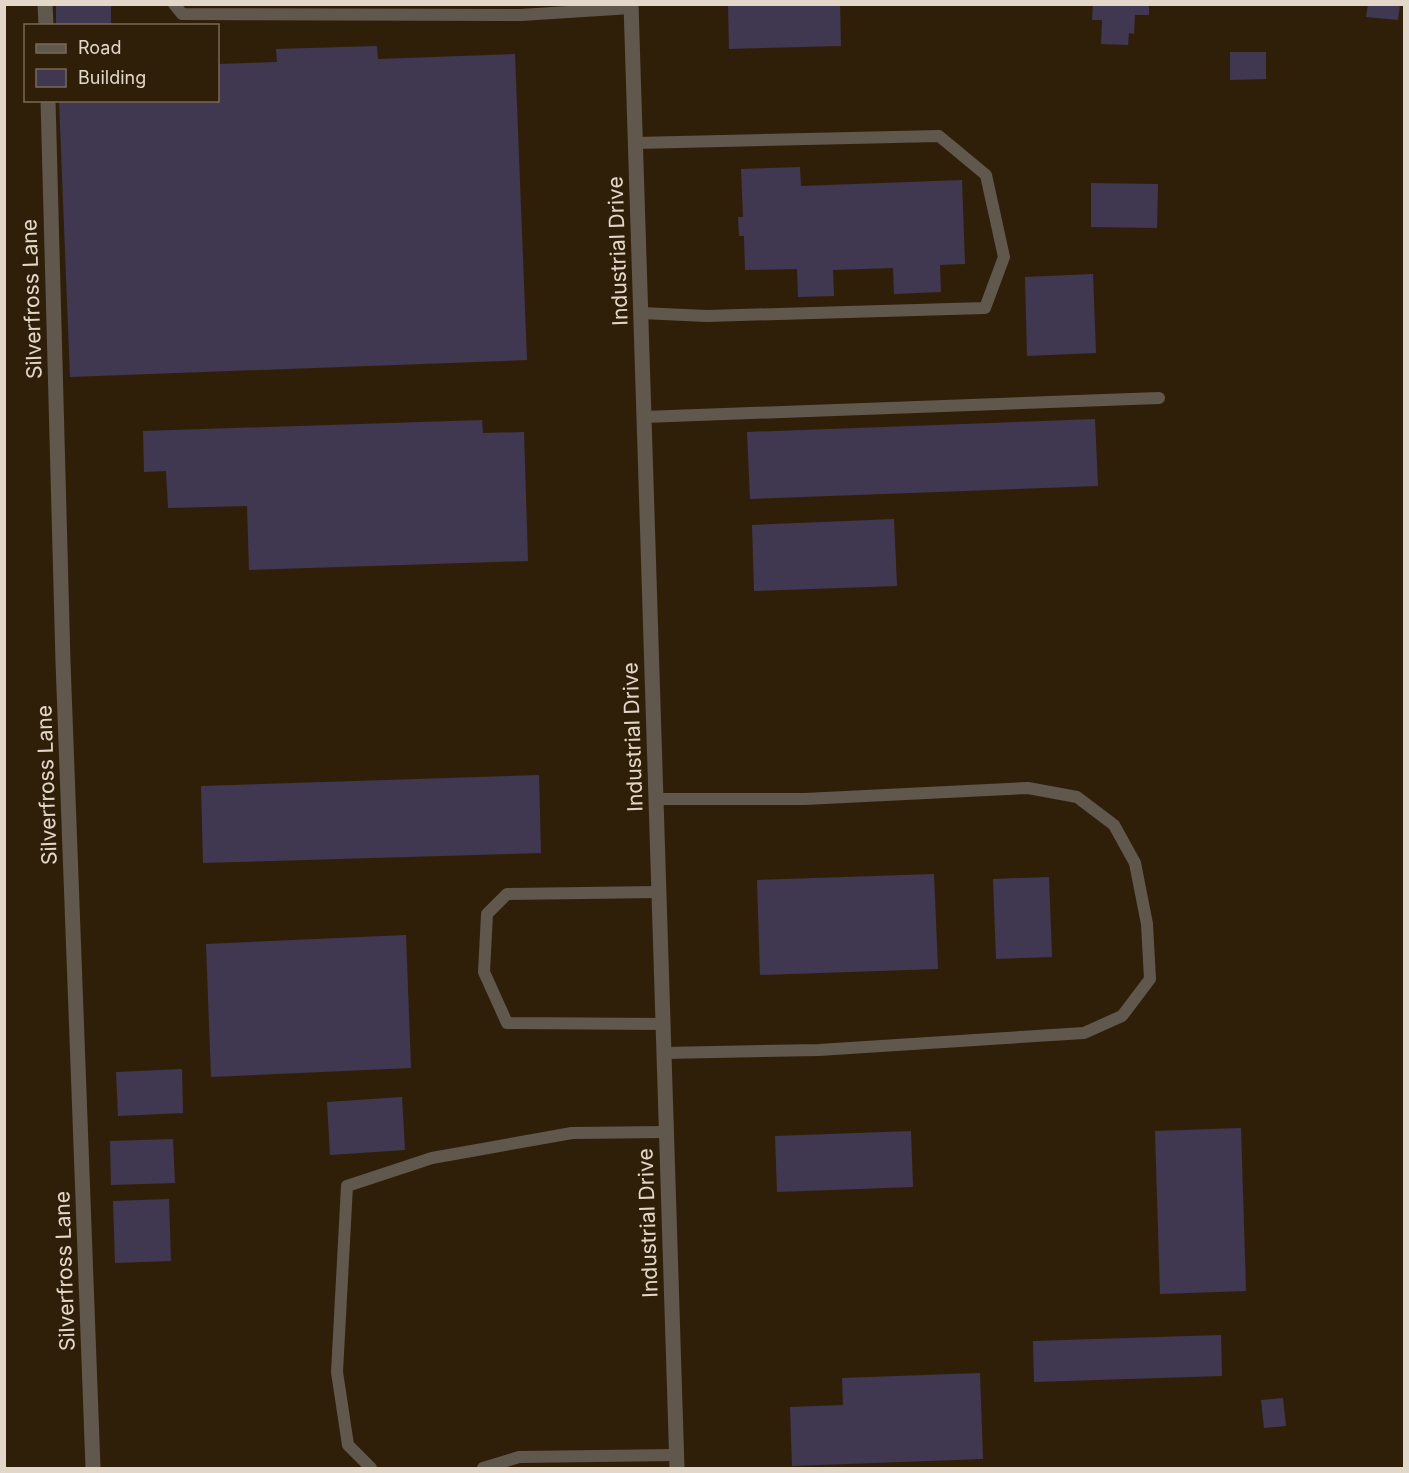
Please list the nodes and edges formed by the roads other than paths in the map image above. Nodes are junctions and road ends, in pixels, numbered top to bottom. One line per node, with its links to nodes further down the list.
1 (45, 4): 8 (street)
2 (174, 4): 4 (lane)
3 (631, 6): 7 (lane); 10 (street, Industrial Drive)
4 (255, 9): 5 (lane)
5 (339, 9): 6 (lane)
6 (429, 9): 7 (lane)
7 (520, 10)
8 (46, 24)
9 (48, 102): 20 (street, Silverfross Lane)
10 (636, 143): 11 (street, Industrial Drive); 11 (lane)
11 (641, 313): 13 (street, Industrial Drive)
12 (1159, 398): 13 (lane)
13 (644, 417): 14 (street, Industrial Drive)
14 (656, 800): 15 (street, Industrial Drive); 17 (lane)
15 (659, 892): 16 (street, Industrial Drive); 16 (lane)
16 (663, 1024): 17 (street, Industrial Drive)
17 (664, 1053): 18 (street, Industrial Drive)
18 (666, 1132): 19 (street, Industrial Drive); 21 (lane)
19 (677, 1462): 22 (lane)
20 (93, 1468)
21 (371, 1468)
22 (483, 1468)

